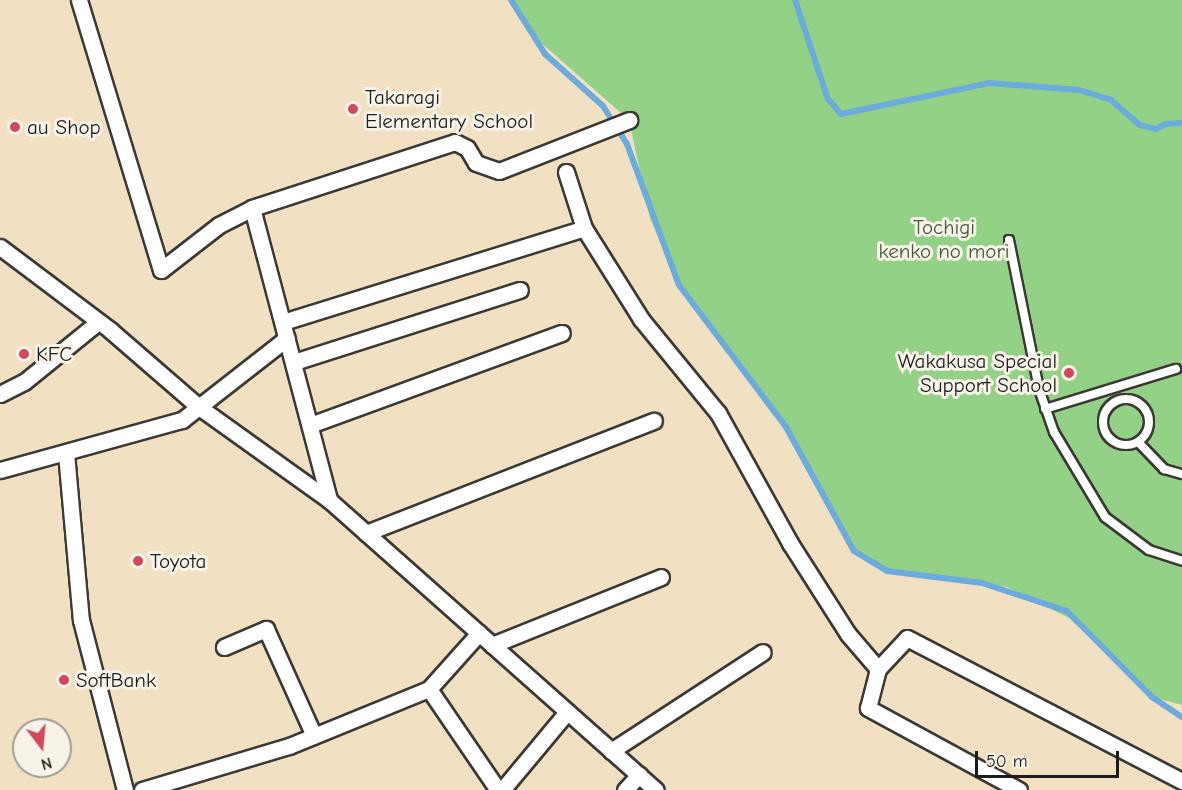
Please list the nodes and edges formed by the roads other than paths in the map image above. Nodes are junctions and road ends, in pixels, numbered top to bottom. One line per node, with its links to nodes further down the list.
1 (80, 0): 4 (street)
2 (629, 120): 4 (street)
3 (566, 172): 5 (street)
4 (252, 207): 10 (street)
5 (584, 228): 10 (street); 32 (street)
6 (1009, 240): 17 (lane)
7 (0, 247): 9 (street)
8 (520, 290): 13 (street)
9 (98, 322): 15 (street); 16 (street)
10 (283, 322): 12 (street)
11 (562, 333): 19 (street)
12 (287, 338): 13 (street); 16 (street)
13 (294, 362): 19 (street)
14 (1176, 369): 17 (lane)
15 (0, 394)
16 (199, 407): 21 (street); 24 (street)
17 (1046, 409): 26 (lane)
18 (654, 421): 25 (street)
19 (310, 425): 24 (street)
20 (1140, 444): 20 (lane); 23 (lane)
21 (66, 453): 22 (street); 39 (street)
22 (0, 470)
23 (1182, 474)
24 (328, 500): 25 (street)
25 (366, 533): 28 (street)
26 (1182, 561)
27 (661, 577): 29 (street)
28 (479, 633): 29 (street); 33 (street)
29 (492, 645): 34 (street)
30 (224, 647): 35 (street)
31 (763, 652): 36 (street)
32 (878, 669): 38 (street); 44 (street)
33 (429, 689): 35 (street); 41 (street)
34 (567, 712): 36 (street); 41 (street)
35 (314, 736): 40 (street)
36 (611, 751): 37 (street)
37 (639, 775): 42 (street); 43 (street)
38 (1182, 781)
39 (125, 790)
40 (142, 790)
41 (500, 790)
42 (625, 790)
43 (656, 790)
44 (1019, 790)

